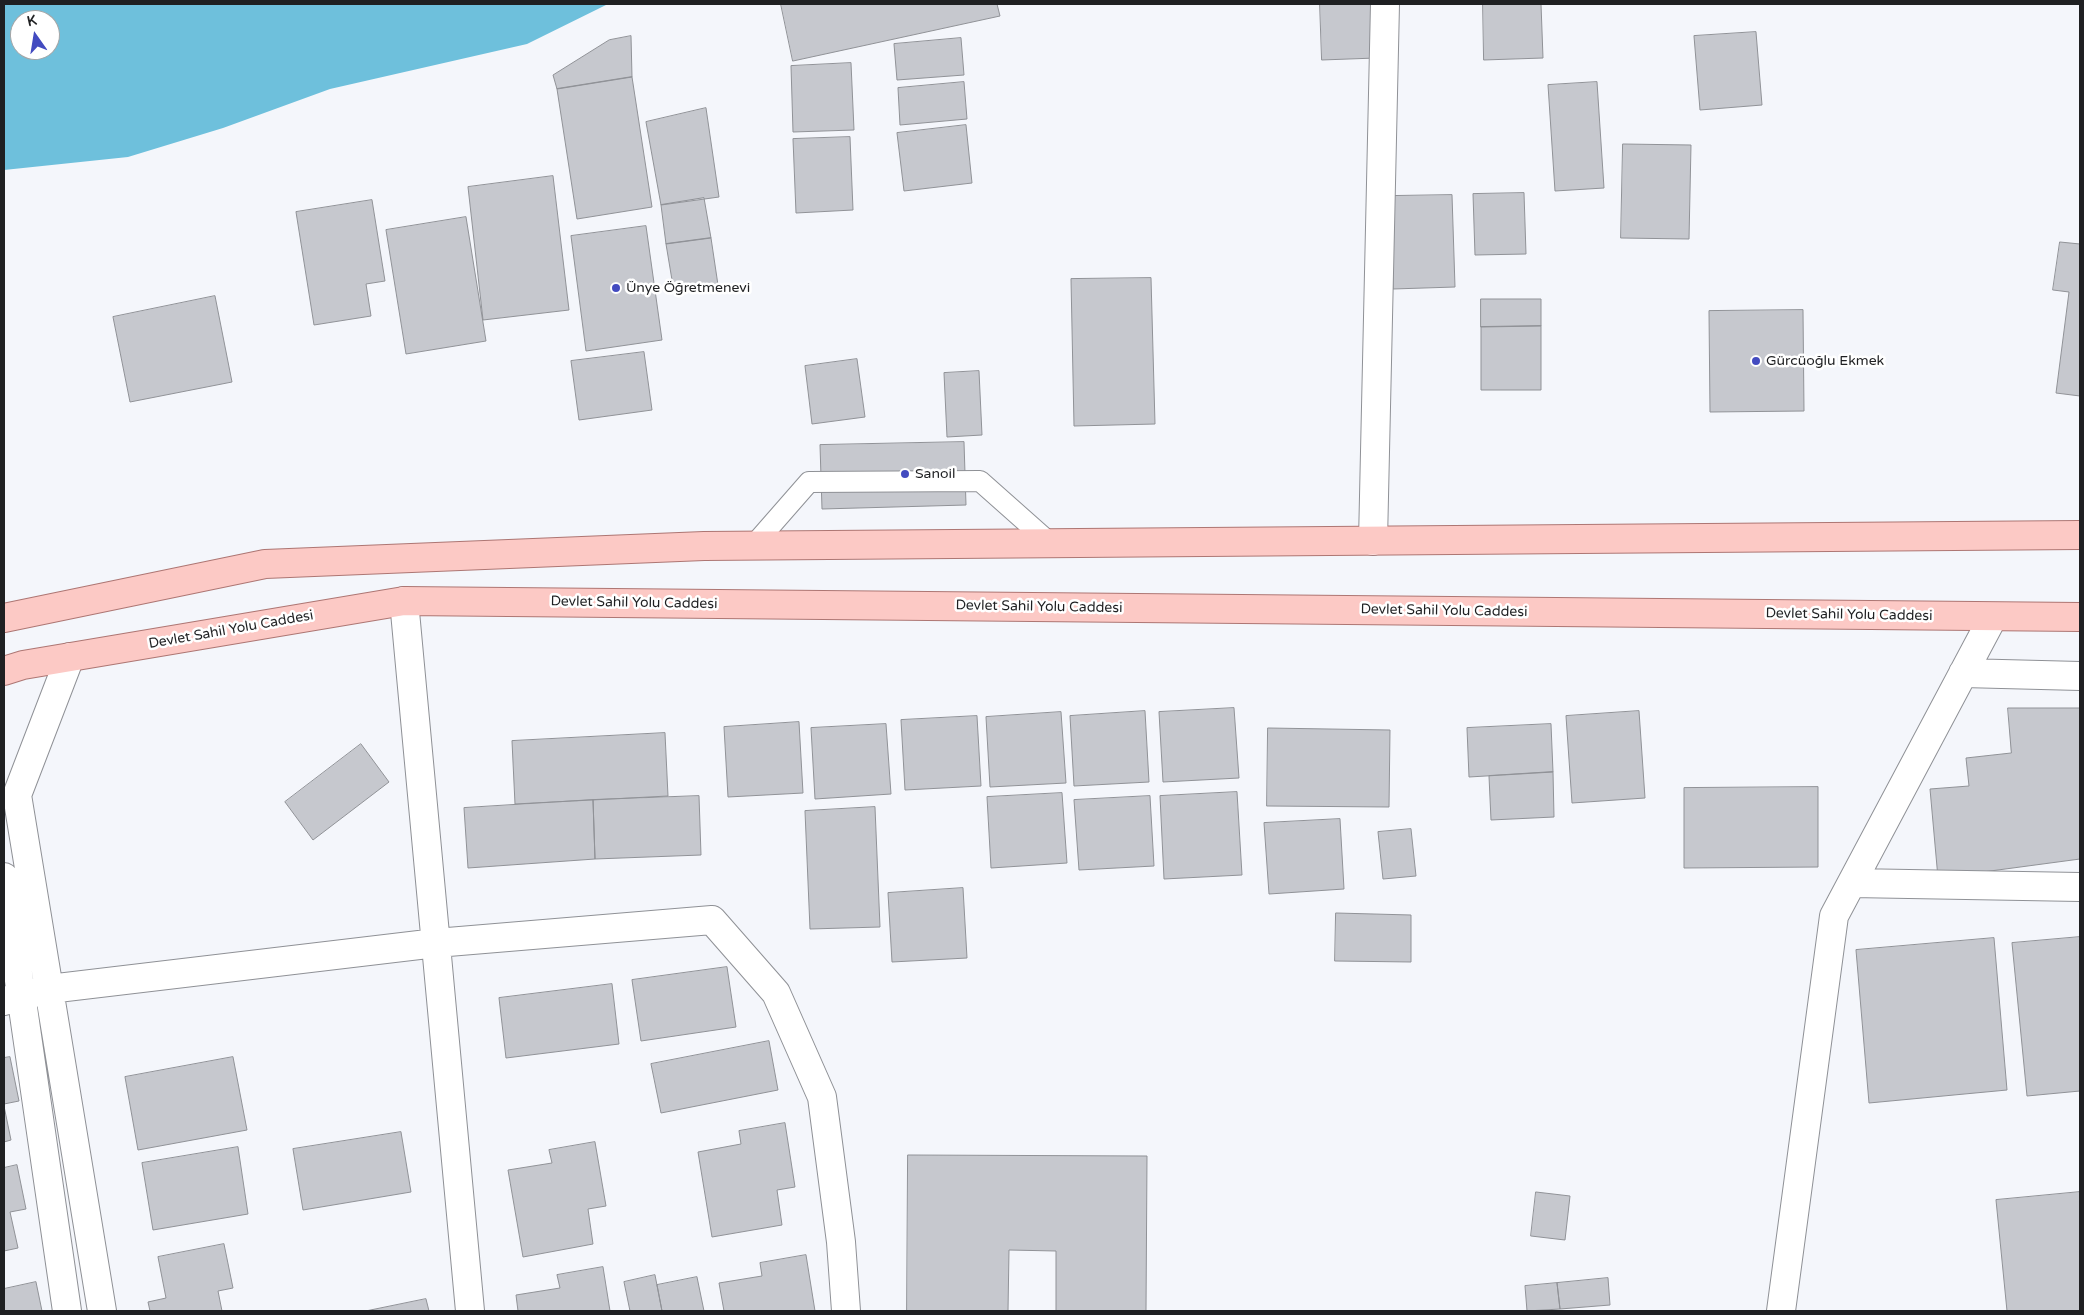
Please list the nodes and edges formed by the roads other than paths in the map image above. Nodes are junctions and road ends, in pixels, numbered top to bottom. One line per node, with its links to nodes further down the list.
1 (1385, 4): 3 (street)
2 (2080, 535): 3 (main road)
3 (1373, 541): 4 (main road)
4 (1052, 544): 5 (main road); 5 (lane)
5 (753, 546): 9 (main road)
6 (404, 601): 7 (main road, Devlet Sahil Yolu Caddesi); 10 (main road, Devlet Sahil Yolu Caddesi); 18 (street)
7 (1993, 617): 8 (main road, Devlet Sahil Yolu Caddesi); 12 (street)
8 (2080, 617)
9 (4, 618)
10 (70, 657): 11 (main road, Devlet Sahil Yolu Caddesi); 14 (street)
11 (4, 671)
12 (1963, 673): 13 (street); 16 (street)
13 (2080, 676)
14 (10, 801): 19 (street)
15 (4, 877): 20 (street)
16 (1852, 882): 17 (street); 25 (street)
17 (2080, 887)
18 (436, 943): 19 (street); 23 (street); 24 (street)
19 (49, 989): 20 (street); 22 (street)
20 (12, 999): 21 (street)
21 (67, 1311)
22 (102, 1311)
23 (470, 1311)
24 (846, 1311)
25 (1781, 1311)

